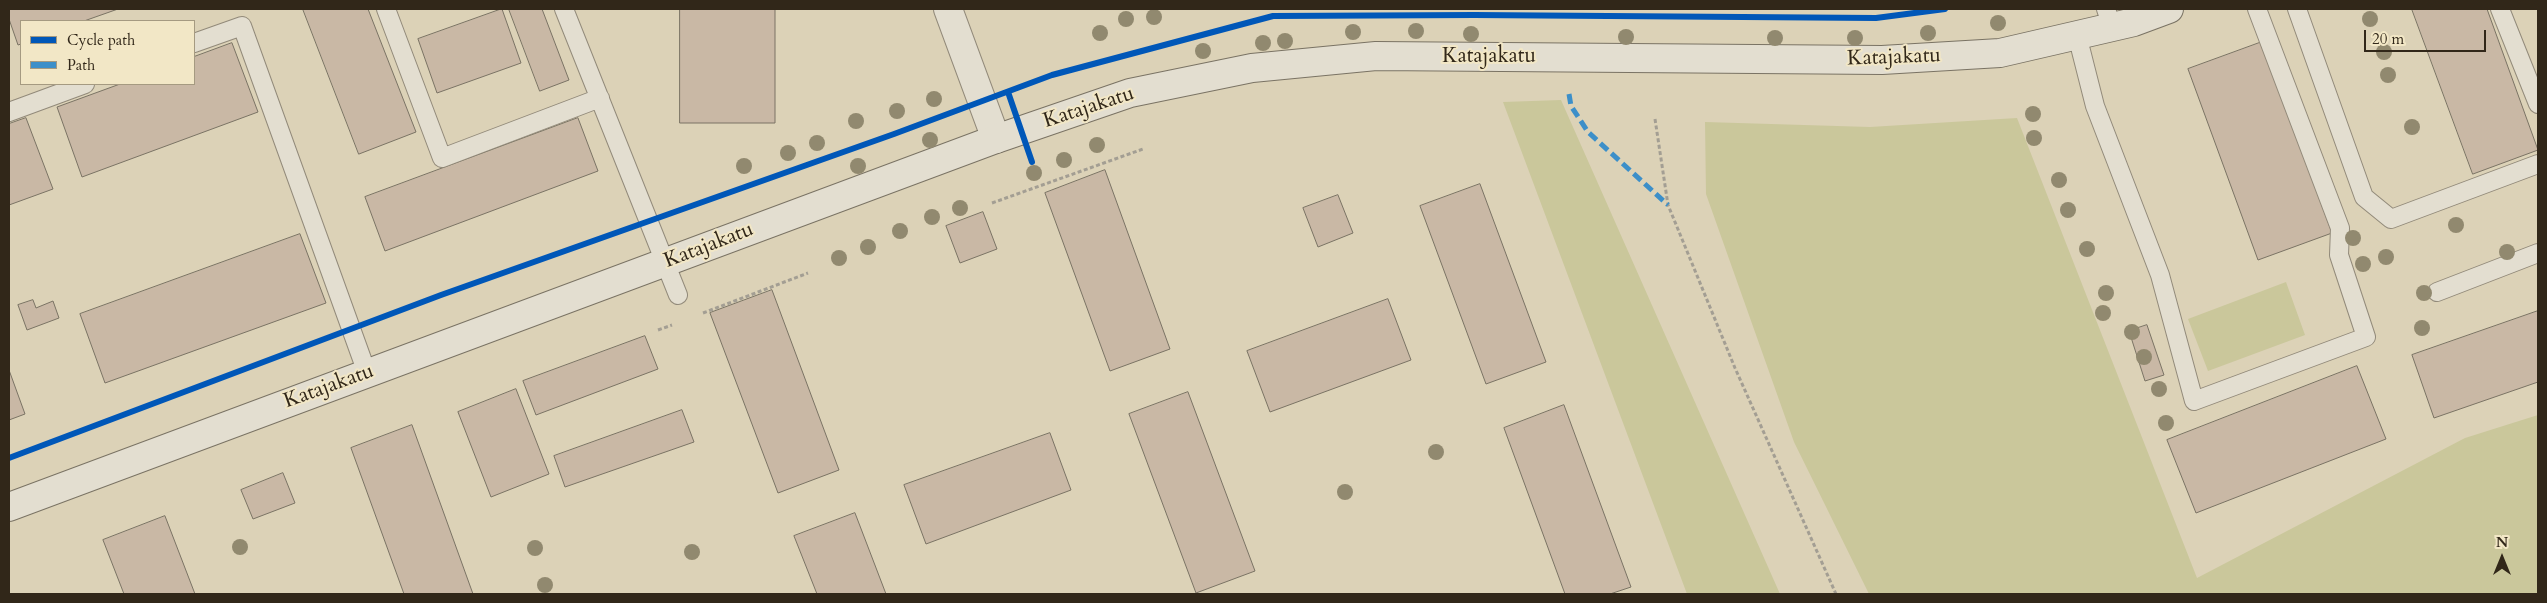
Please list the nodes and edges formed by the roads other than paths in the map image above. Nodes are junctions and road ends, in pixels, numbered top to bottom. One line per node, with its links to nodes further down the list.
1 (386, 9): 12 (lane)
2 (564, 9): 12 (lane)
3 (948, 9): 15 (street)
4 (2169, 9): 8 (street, Katajakatu)
5 (2258, 9): 9 (lane)
6 (2297, 9): 16 (lane)
7 (2500, 9): 13 (lane)
8 (2109, 18): 9 (street, Katajakatu)
9 (2077, 35): 15 (street, Katajakatu)
10 (195, 43): 21 (lane)
11 (82, 85): 14 (lane)
12 (600, 98): 18 (lane)
13 (2538, 104)
14 (9, 112)
15 (996, 139): 18 (street, Katajakatu)
16 (2538, 164)
17 (2538, 253): 19 (lane)
18 (666, 262): 20 (lane); 21 (street, Katajakatu)
19 (2437, 292)
20 (678, 294)
21 (367, 373): 22 (street, Katajakatu)
22 (9, 507)

